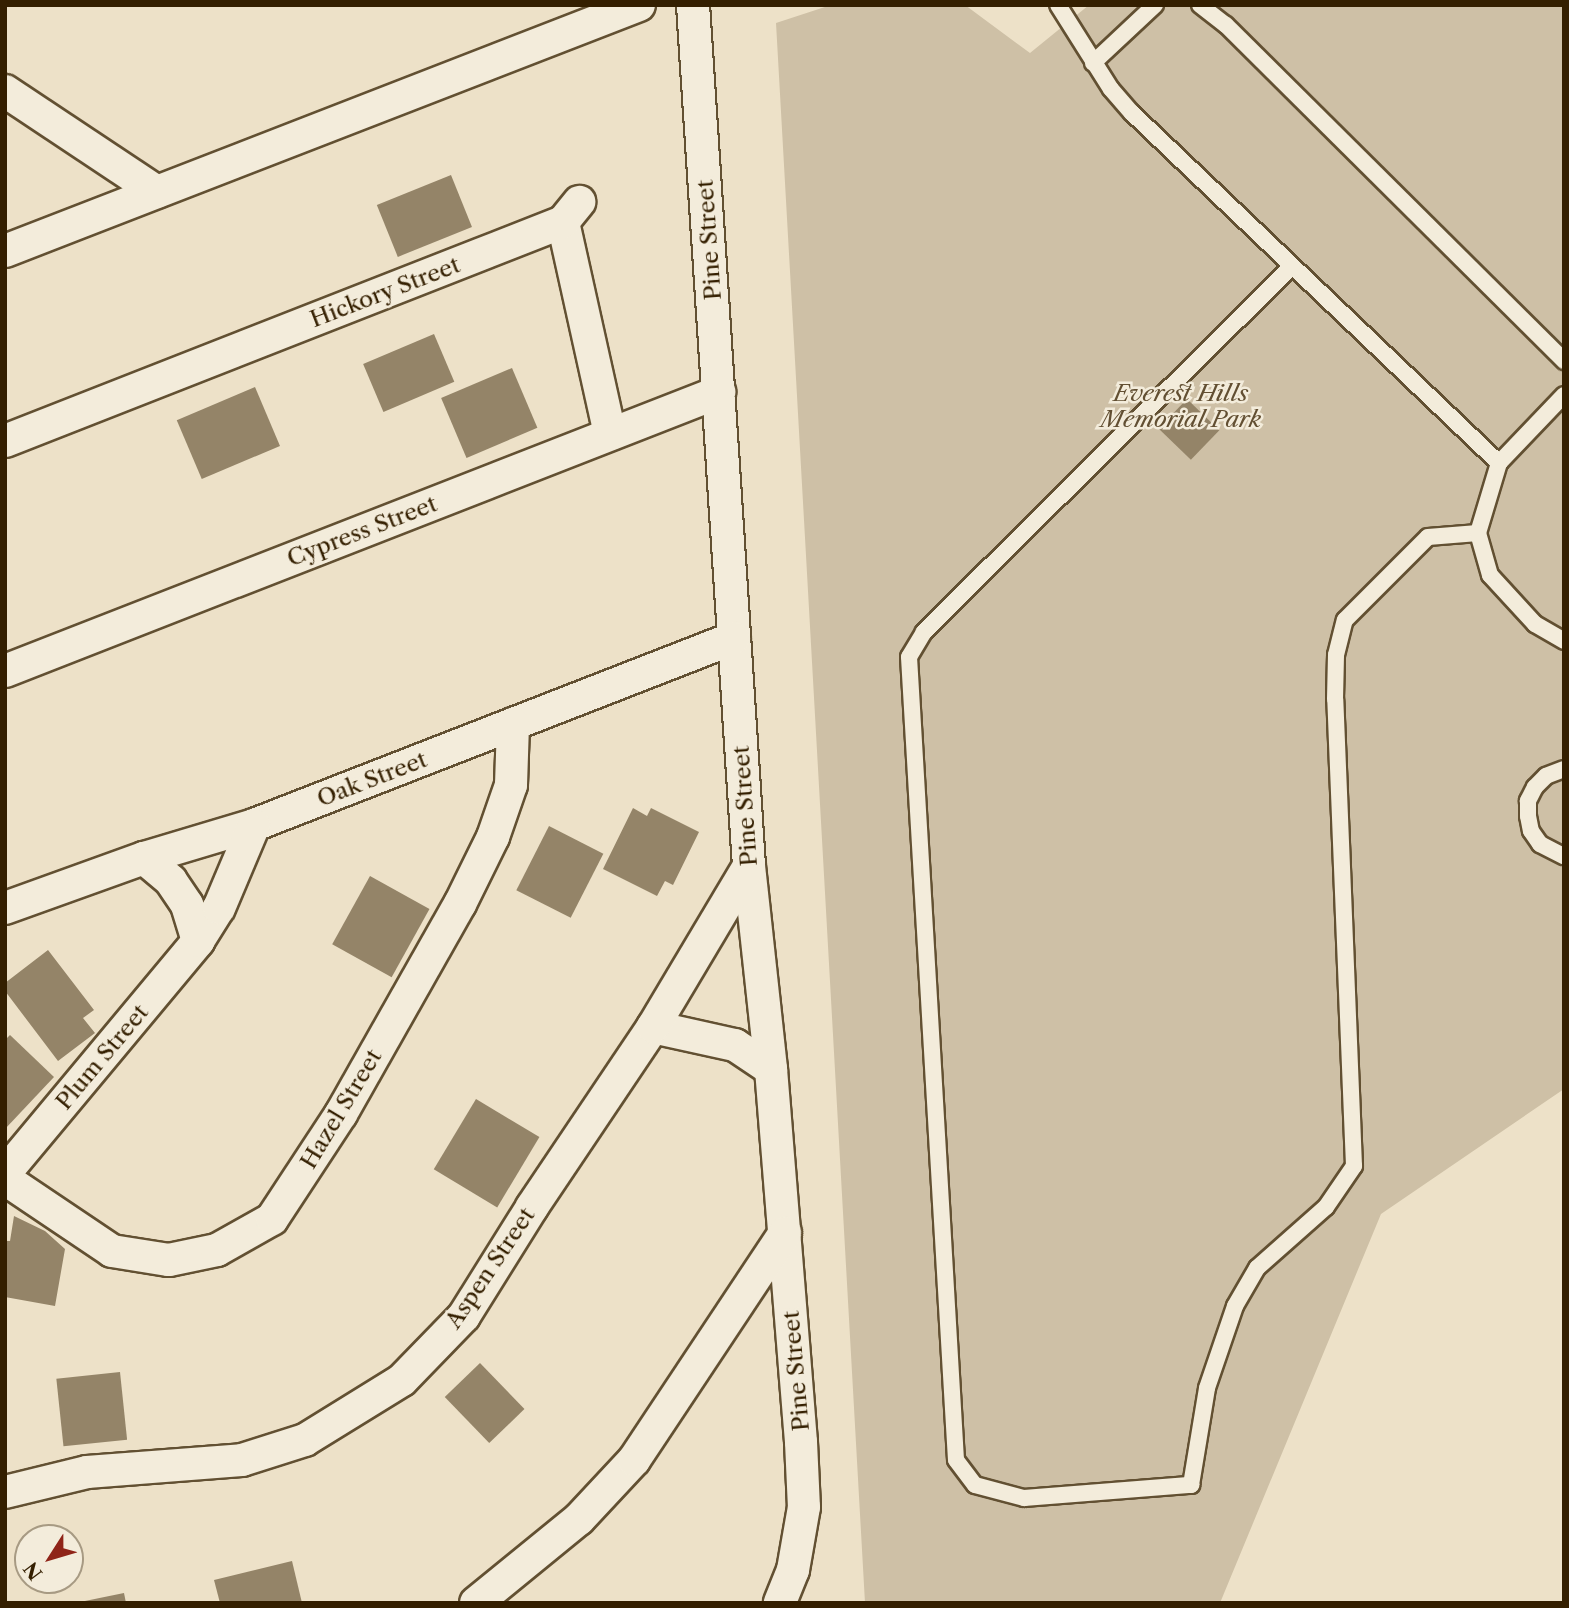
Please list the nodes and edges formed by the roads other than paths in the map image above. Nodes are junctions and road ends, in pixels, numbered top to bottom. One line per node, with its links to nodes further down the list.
1 (639, 5): 8 (street)
2 (692, 5): 12 (street, Pine Street)
3 (1058, 5): 6 (lane)
4 (1155, 5): 6 (lane)
5 (1200, 5): 11 (lane)
6 (1093, 63): 10 (lane)
7 (5, 91): 8 (street)
8 (157, 192): 9 (street)
9 (5, 251)
10 (1291, 267): 16 (lane); 17 (lane)
11 (1564, 361)
12 (719, 392): 14 (street, Cypress Street); 18 (street, Pine Street)
13 (1564, 394): 16 (lane)
14 (610, 434): 15 (street, Hickory Street); 20 (street, Cypress Street)
15 (5, 441)
16 (1499, 463): 17 (lane)
17 (1478, 533): 19 (lane)
18 (734, 638): 21 (street, Oak Street); 26 (street, Pine Street)
19 (1564, 641)
20 (5, 671)
21 (513, 724): 23 (street, Oak Street); 32 (street, Hazel Street)
22 (1564, 769): 24 (lane)
23 (254, 825): 25 (street, Oak Street); 28 (street, Plum Street)
24 (1564, 856)
25 (144, 858): 27 (street, Oak Street); 28 (street)
26 (748, 866): 29 (street, Aspen Street); 30 (street, Pine Street)
27 (5, 908)
28 (198, 941): 31 (street, Plum Street)
29 (653, 1027): 30 (street); 34 (street, Aspen Street)
30 (772, 1069): 33 (street, Pine Street)
31 (5, 1173)
32 (5, 1179)
33 (785, 1233): 35 (street); 36 (street, Pine Street)
34 (5, 1492)
35 (476, 1603)
36 (780, 1603)

